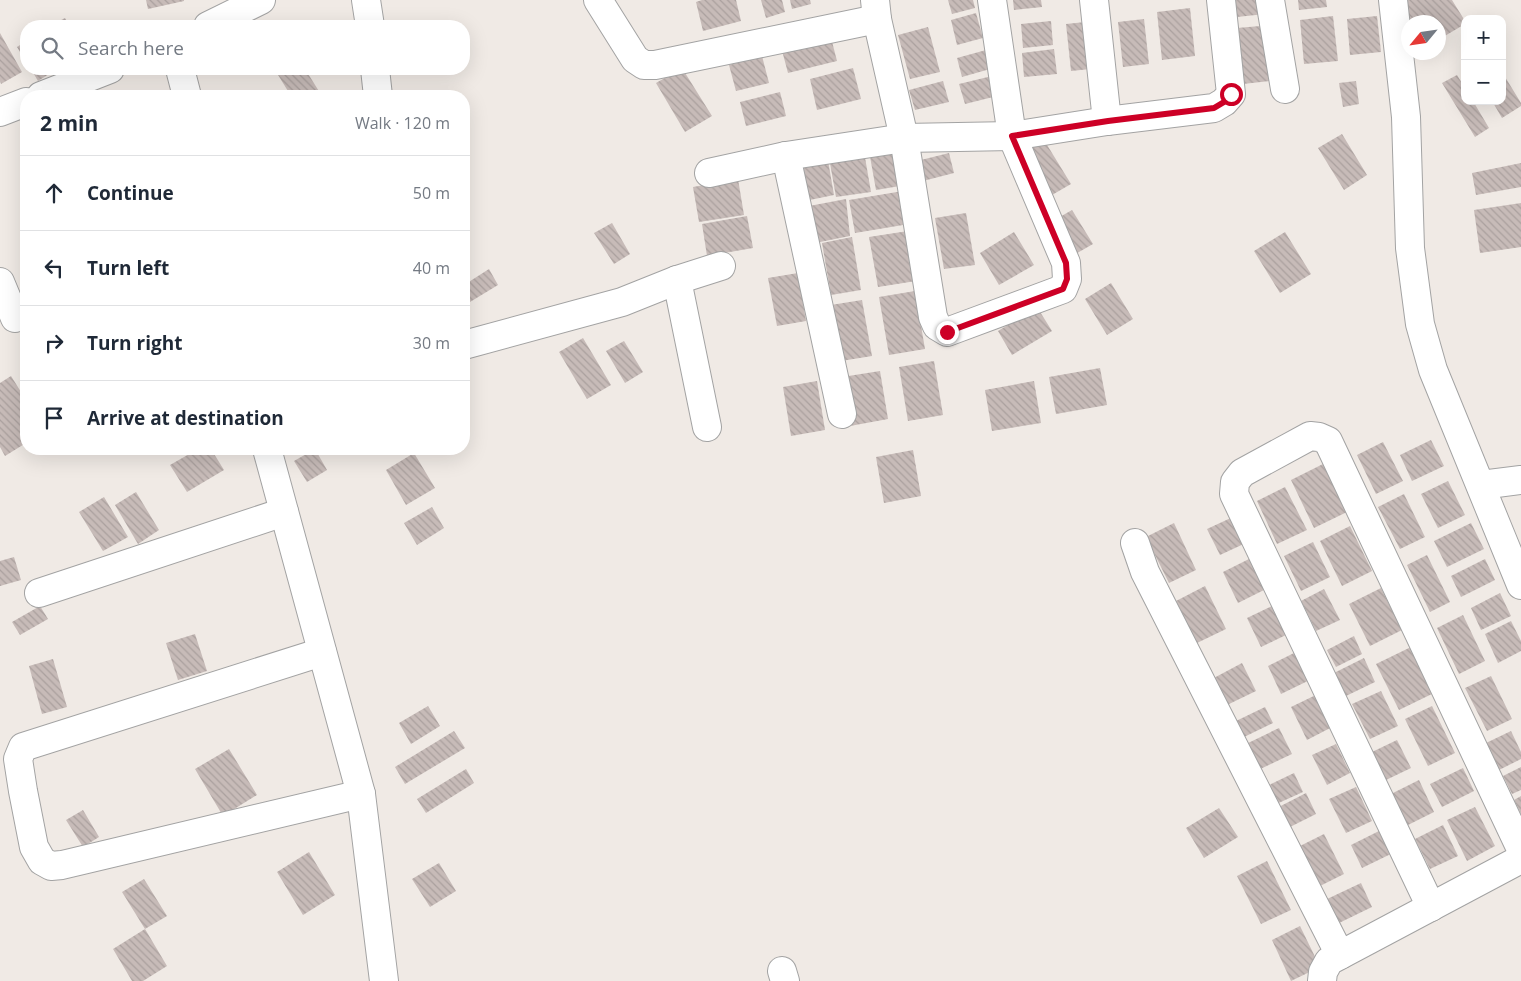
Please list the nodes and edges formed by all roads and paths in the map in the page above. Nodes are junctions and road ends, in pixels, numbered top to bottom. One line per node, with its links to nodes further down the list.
1 (261, 0): 10 (street)
2 (366, 0): 11 (street)
3 (598, 0): 9 (street)
4 (992, 0): 22 (street)
5 (1094, 0): 21 (street)
6 (1221, 0): 21 (street)
7 (1270, 0): 15 (street)
8 (1393, 0): 35 (street)
9 (876, 9): 23 (street)
10 (220, 20)
11 (369, 20)
12 (95, 75): 16 (street)
13 (182, 75): 17 (street)
14 (376, 75): 18 (street)
15 (1285, 89)
16 (56, 90)
17 (186, 90)
18 (377, 90)
19 (20, 104): 20 (street)
20 (0, 112)
21 (1108, 121): 22 (street)
22 (1012, 136): 23 (street); 23 (street)
23 (904, 138): 24 (street)
24 (786, 156): 25 (street); 31 (street)
25 (709, 173)
26 (721, 266): 27 (street)
27 (677, 280): 30 (street); 32 (street)
28 (0, 282): 29 (street)
29 (15, 318)
30 (470, 343)
31 (842, 414)
32 (707, 427)
33 (269, 455): 36 (street)
34 (1521, 480): 35 (street)
35 (1481, 485): 38 (street)
36 (284, 512): 39 (street); 40 (street)
37 (1135, 543): 45 (street)
38 (1521, 585)
39 (39, 593)
40 (322, 652): 41 (street); 41 (street)
41 (361, 794): 46 (street)
42 (1521, 849): 44 (street)
43 (1521, 858): 44 (street)
44 (1431, 907): 45 (street)
45 (1340, 955): 47 (street)
46 (384, 981)
47 (1322, 981)

